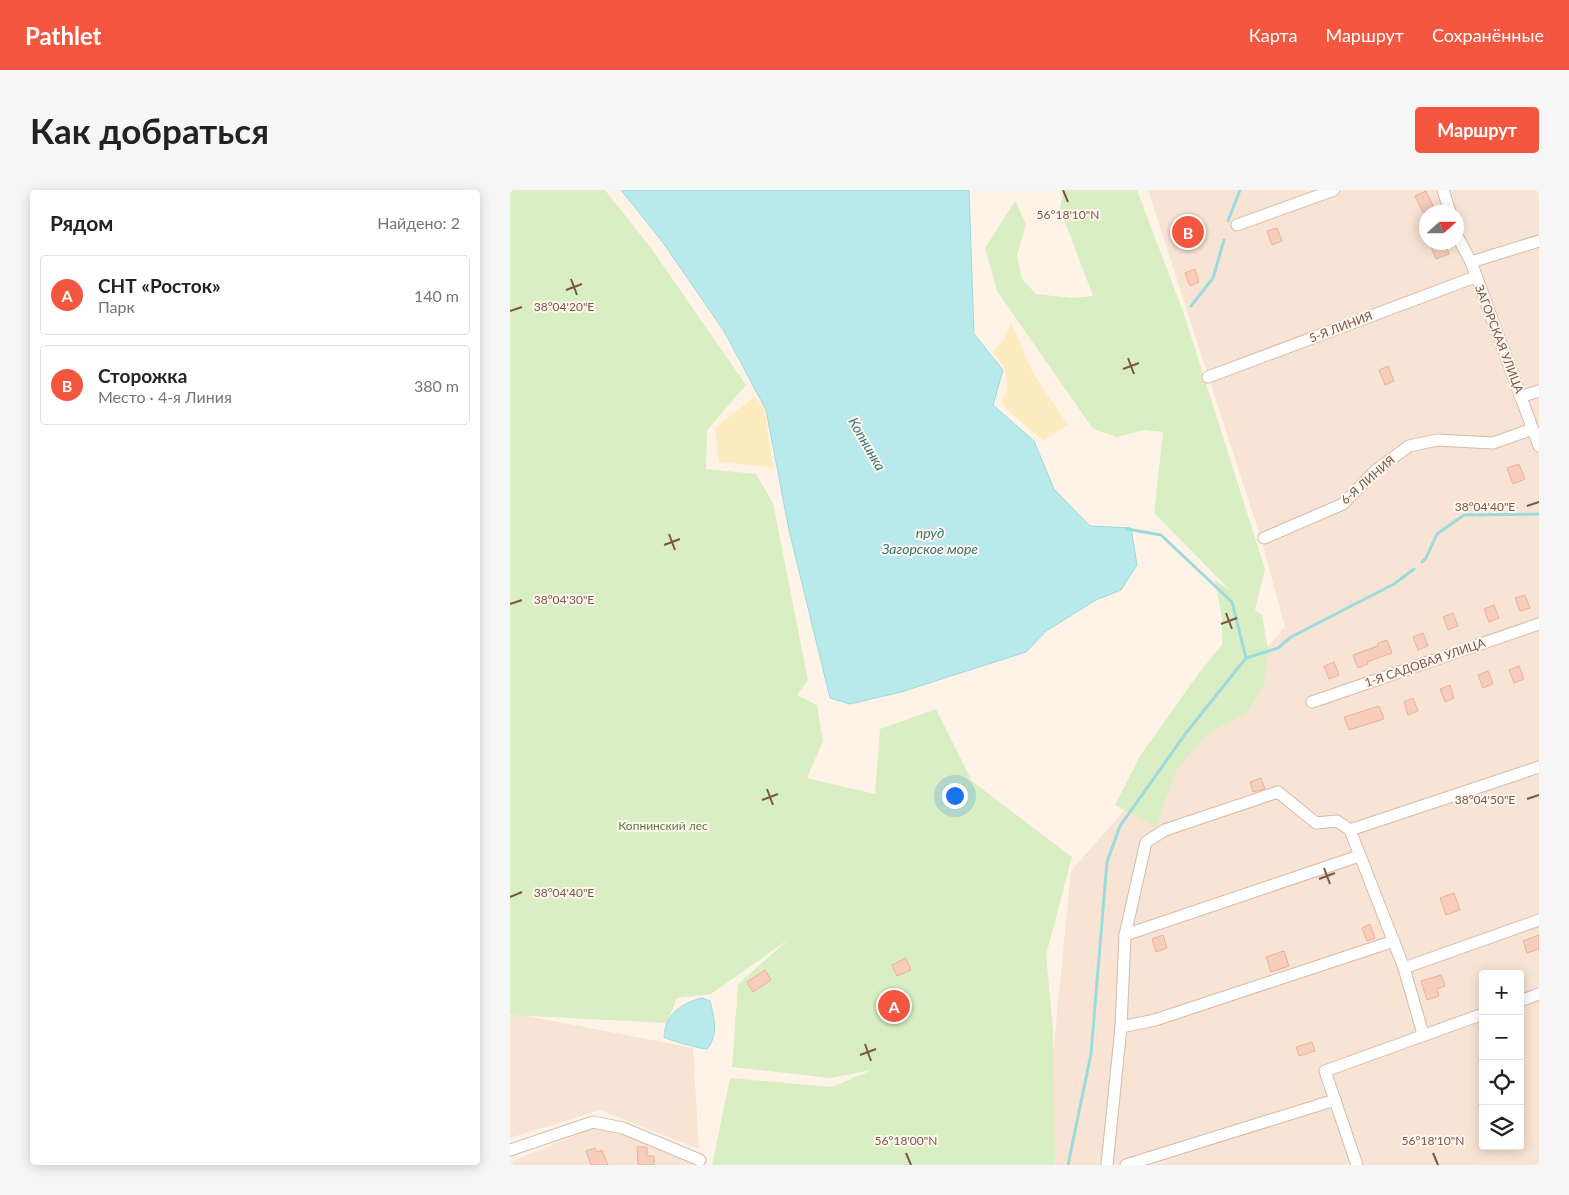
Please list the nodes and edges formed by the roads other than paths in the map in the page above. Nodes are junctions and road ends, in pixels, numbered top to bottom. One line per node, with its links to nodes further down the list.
1 (1334, 190): 4 (street)
2 (1443, 190): 3 (street)
3 (1448, 205)
4 (1237, 225)
5 (1539, 241): 7 (street)
6 (1464, 249): 7 (street, ЗАГОРСКАЯ УЛИЦА)
7 (1471, 262): 8 (street, ЗАГОРСКАЯ УЛИЦА)
8 (1475, 276): 9 (street, 5-Я ЛИНИЯ); 11 (street, ЗАГОРСКАЯ УЛИЦА)
9 (1208, 377)
10 (1539, 391): 11 (street)
11 (1520, 397): 12 (street, ЗАГОРСКАЯ УЛИЦА)
12 (1533, 429): 13 (street, ЗАГОРСКАЯ УЛИЦА); 14 (street, 6-Я ЛИНИЯ)
13 (1539, 446)
14 (1264, 538)
15 (1539, 624): 16 (street, 1-Я САДОВАЯ УЛИЦА)
16 (1312, 702)
17 (1539, 767): 18 (street)
18 (1350, 830): 19 (street); 21 (street)
19 (1359, 856): 21 (street); 22 (street)
20 (1539, 920): 23 (street)
21 (1125, 935): 27 (street)
22 (1394, 941): 23 (street); 27 (street)
23 (1404, 968): 28 (street)
24 (1539, 994): 25 (street)
25 (1524, 1000)
26 (1480, 1015): 28 (street)
27 (1121, 1027): 32 (street)
28 (1423, 1034): 29 (street)
29 (1335, 1100): 33 (street); 34 (street)
30 (510, 1150): 31 (street)
31 (700, 1160)
32 (1107, 1165)
33 (1126, 1165)
34 (1357, 1165)

